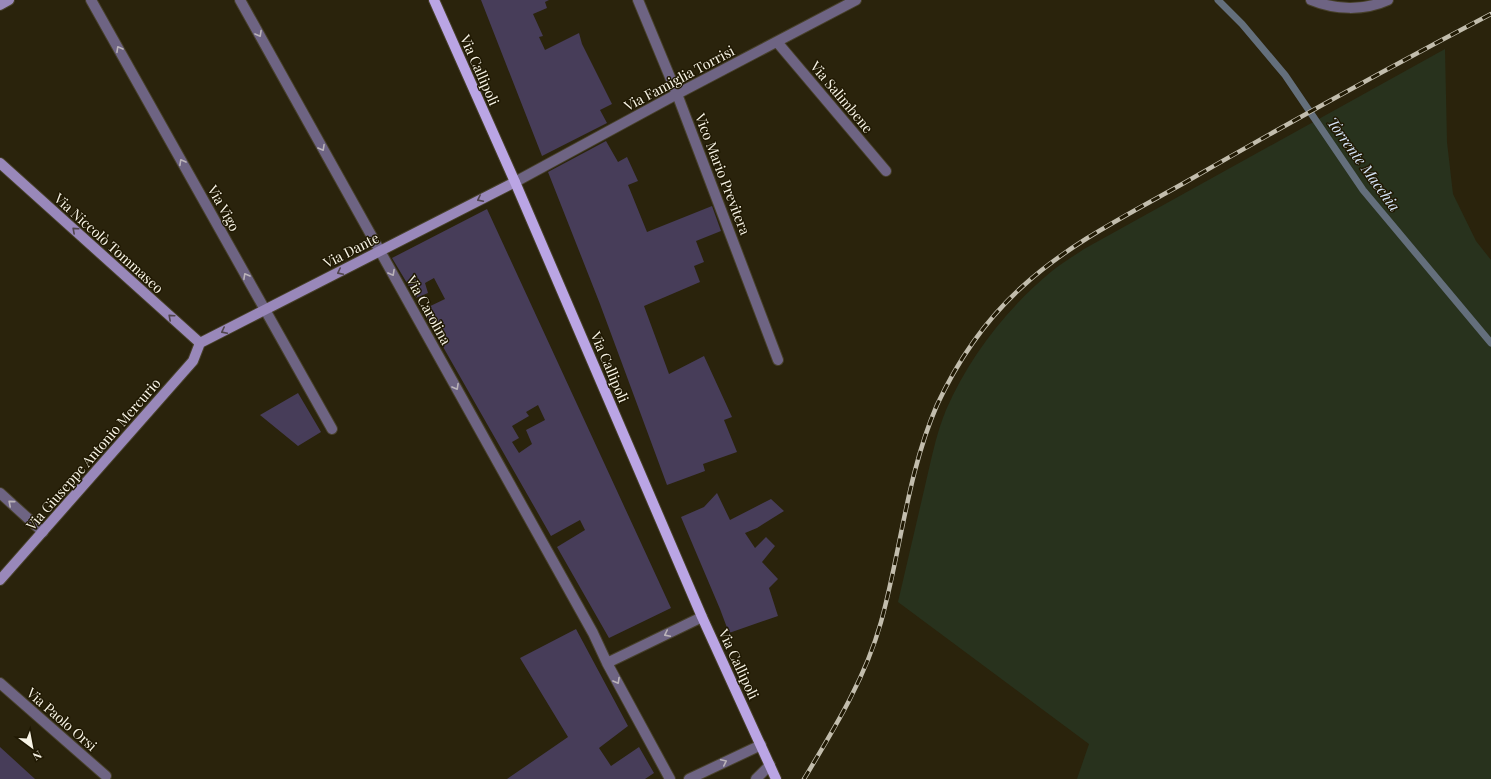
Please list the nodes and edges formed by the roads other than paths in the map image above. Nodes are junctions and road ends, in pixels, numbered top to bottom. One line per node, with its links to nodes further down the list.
1 (9, 0): 9 (street)
2 (91, 0): 16 (street, Via Vigo, one-way to 2)
3 (240, 0): 15 (street, Via Carolina, one-way to 15)
4 (434, 0): 14 (main road, Via Callipoli)
5 (638, 0): 11 (street, Vico Mario Previtera)
6 (856, 0): 10 (street, Via Famiglia Torrisi)
7 (1311, 0): 8 (street)
8 (1388, 0)
9 (0, 5)
10 (777, 42): 11 (street, Via Famiglia Torrisi); 13 (street, Via Salimbene)
11 (677, 94): 14 (street, Via Famiglia Torrisi); 18 (street, Vico Mario Previtera)
12 (0, 163): 17 (street, Via Niccolò Tommaseo, one-way to 12)
13 (886, 171)
14 (515, 182): 15 (street, Via Dante, one-way to 15); 23 (main road, Via Callipoli)
15 (380, 251): 16 (street, Via Dante, one-way to 16); 24 (street, Via Carolina, one-way to 24)
16 (265, 310): 17 (street, Via Dante, one-way to 17); 19 (street, Via Vigo)
17 (200, 343): 21 (street, Via Giuseppe Antonio Mercurio)
18 (778, 360)
19 (332, 429)
20 (0, 493): 21 (street, one-way to 20)
21 (43, 532): 22 (street, Via Giuseppe Antonio Mercurio)
22 (0, 580)
23 (702, 617): 24 (street, one-way to 24); 26 (main road, Via Callipoli)
24 (607, 663): 29 (street, Via Carolina, one-way to 29)
25 (0, 683): 28 (street, Via Paolo Orsi)
26 (761, 744): 27 (main road, Via Callipoli); 30 (street, one-way to 26)
27 (770, 765): 31 (street); 32 (main road, Via Callipoli)
28 (106, 776)
29 (670, 779)
30 (689, 779)
31 (756, 779)
32 (776, 779)

